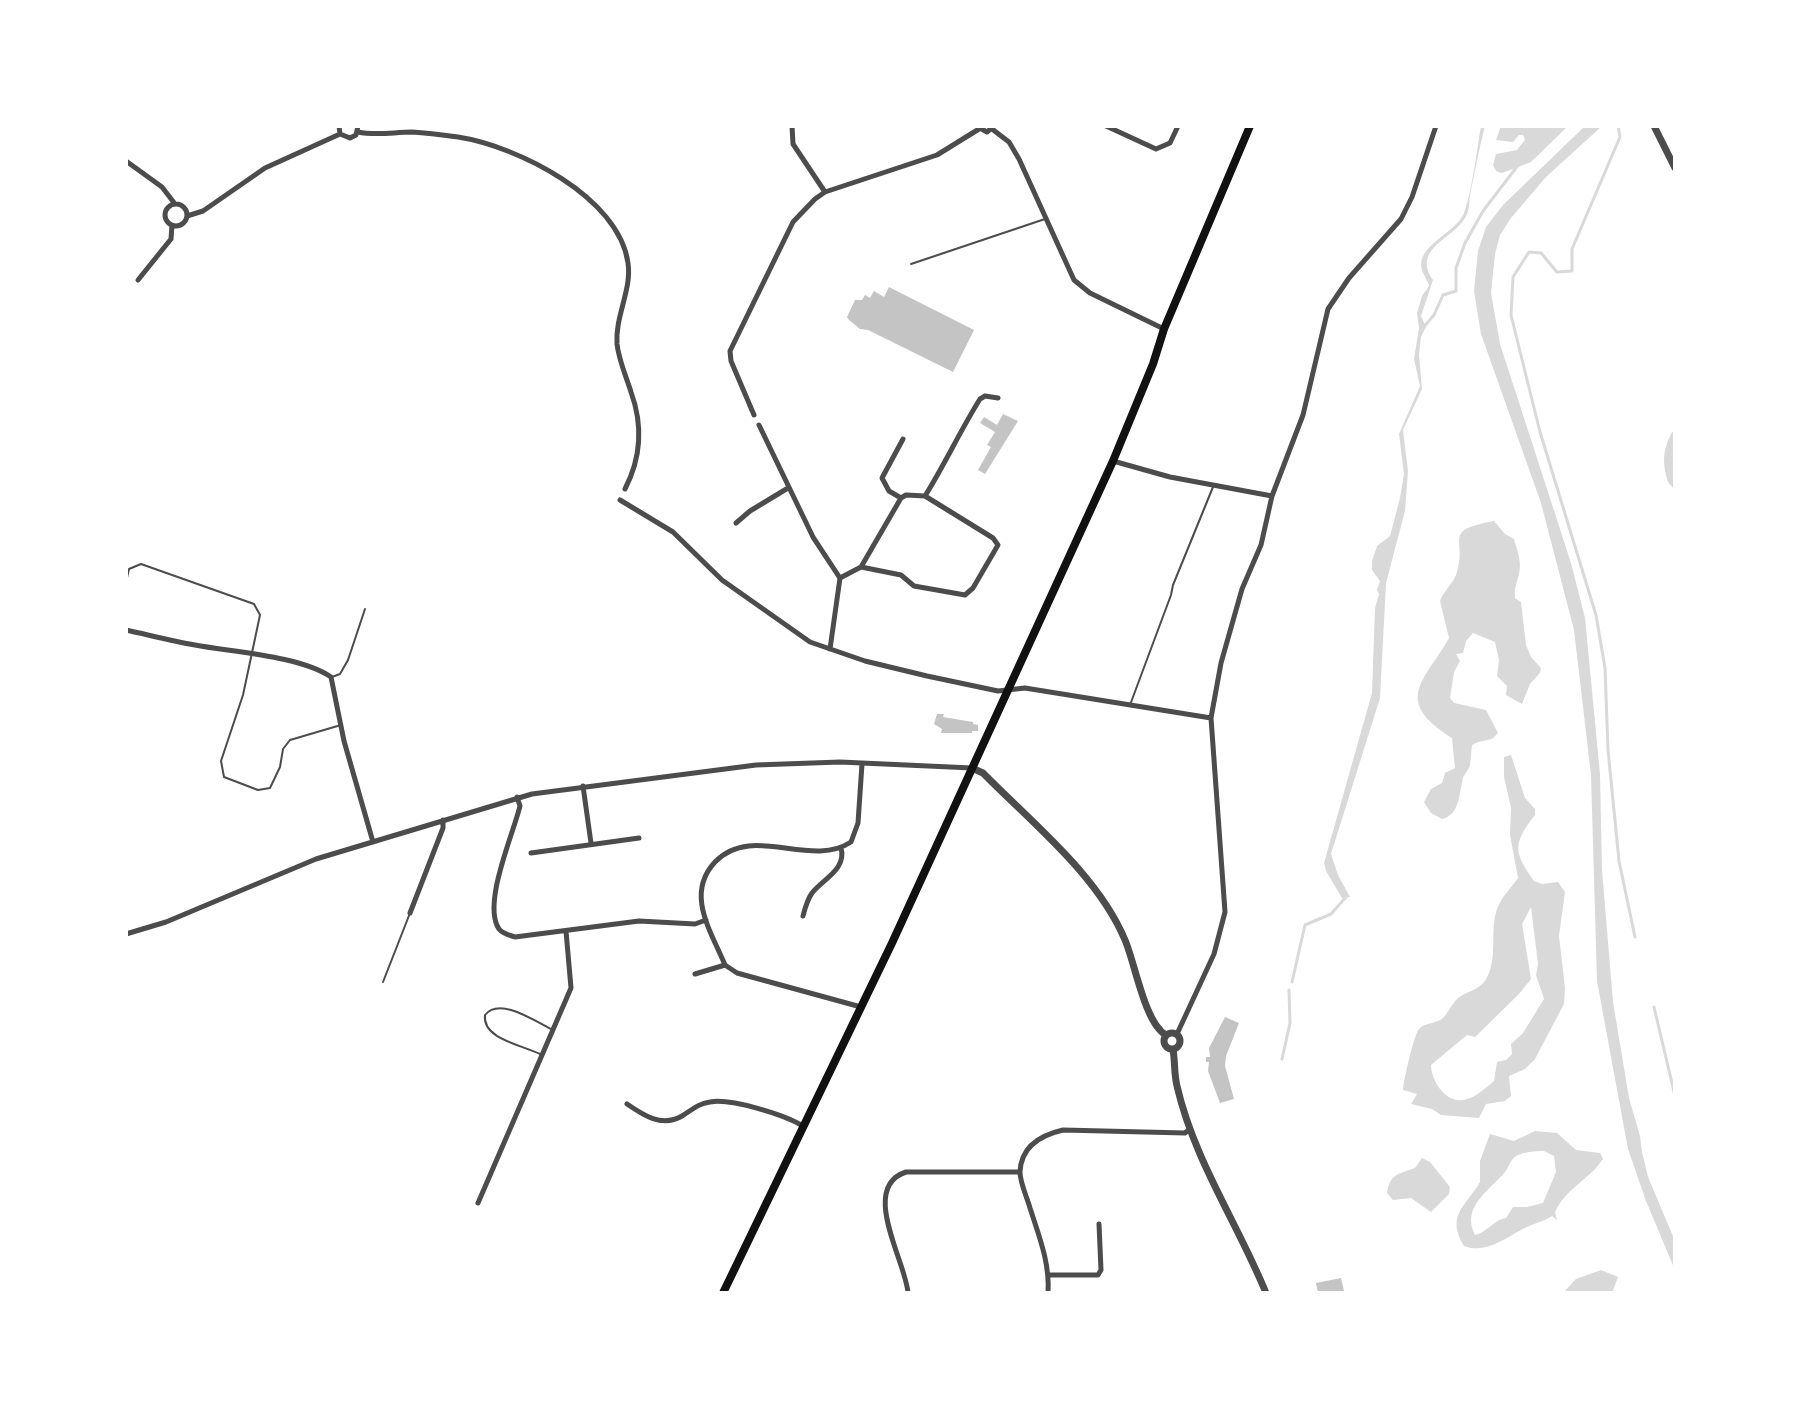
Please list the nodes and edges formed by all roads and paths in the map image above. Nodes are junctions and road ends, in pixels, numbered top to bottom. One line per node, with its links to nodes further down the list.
1 (339, 126): 11 (street)
2 (792, 126): 14 (street)
3 (1106, 126): 4 (street)
4 (1178, 126)
5 (1250, 126): 21 (main road)
6 (1436, 126): 31 (street)
7 (1654, 126): 13 (street)
8 (978, 127): 9 (street); 14 (street)
9 (993, 128): 17 (street)
10 (358, 129): 11 (street); 29 (street)
11 (340, 134): 16 (street)
12 (126, 161): 15 (street)
13 (1675, 168)
14 (825, 192): 23 (street)
15 (175, 204): 16 (street); 18 (street)
16 (187, 216): 18 (street)
17 (1047, 219): 19 (lane); 21 (street)
18 (172, 225): 20 (street)
19 (911, 264)
20 (138, 280)
21 (1164, 329): 26 (main road)
22 (998, 398): 30 (street)
23 (754, 415)
24 (759, 425): 28 (street)
25 (903, 439): 32 (street)
26 (1113, 460): 27 (street); 43 (main road)
27 (1214, 485): 31 (street); 44 (lane)
28 (788, 488): 34 (street); 36 (street)
29 (625, 489)
30 (926, 496): 32 (street); 35 (street)
31 (1272, 496): 45 (street)
32 (901, 498): 35 (street)
33 (620, 500): 40 (street)
34 (736, 523)
35 (861, 567): 36 (street)
36 (840, 578): 40 (street)
37 (126, 582): 41 (lane)
38 (365, 609): 42 (lane)
39 (126, 630): 41 (street)
40 (830, 650): 43 (street)
41 (251, 654): 42 (street); 46 (lane)
42 (331, 677): 46 (street)
43 (1008, 689): 44 (street); 48 (main road)
44 (1130, 705): 45 (street)
45 (1211, 718): 67 (street)
46 (340, 725): 53 (street)
47 (862, 764): 48 (street); 49 (street); 55 (street)
48 (972, 768): 65 (main road); 68 (street)
49 (583, 786): 50 (street); 54 (street)
50 (517, 796): 51 (street); 60 (street)
51 (444, 820): 53 (street); 57 (street)
52 (639, 838): 54 (street)
53 (373, 842): 61 (street)
54 (591, 843): 56 (street)
55 (841, 848): 58 (street); 59 (street)
56 (531, 852)
57 (410, 913): 64 (lane)
58 (803, 916)
59 (706, 920): 60 (street); 62 (street)
60 (566, 931): 66 (street)
61 (126, 934)
62 (725, 964): 63 (street); 65 (street)
63 (695, 974)
64 (382, 982)
65 (861, 1008): 72 (main road)
66 (553, 1030): 70 (street); 70 (lane)
67 (1177, 1034): 68 (street); 69 (street)
68 (1166, 1035): 69 (street)
69 (1173, 1049): 73 (street)
70 (542, 1055): 75 (street)
71 (627, 1104): 72 (street)
72 (803, 1126): 80 (main road)
73 (1190, 1129): 74 (street); 83 (street)
74 (1020, 1172): 79 (street); 81 (street)
75 (478, 1203)
76 (1099, 1224): 77 (street)
77 (1099, 1235): 78 (street); 79 (street)
78 (1092, 1236)
79 (1049, 1275): 82 (street)
80 (723, 1293)
81 (908, 1293)
82 (1048, 1293)
83 (1266, 1293)

